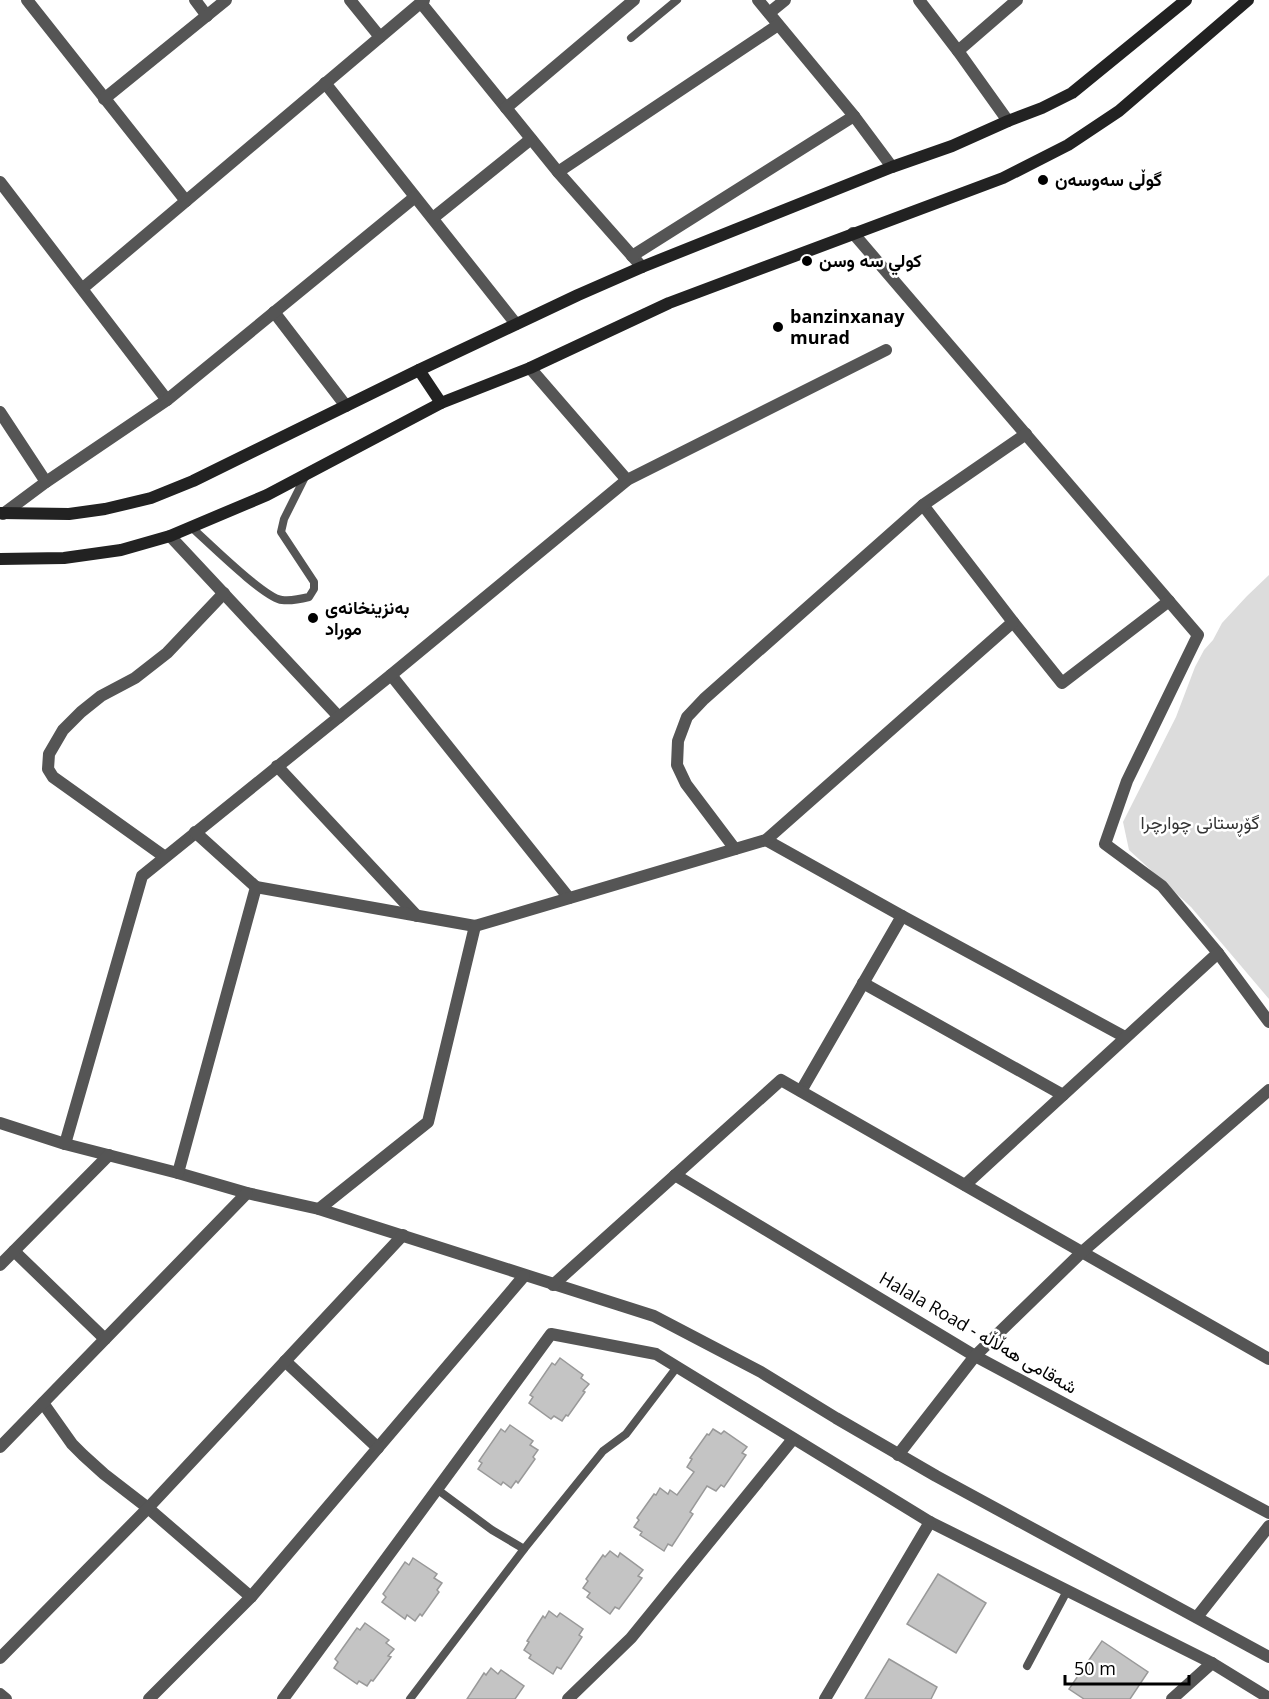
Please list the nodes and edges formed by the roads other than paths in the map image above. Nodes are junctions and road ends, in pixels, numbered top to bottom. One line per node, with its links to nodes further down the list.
1 (27, 0): 21 (street)
2 (195, 0): 15 (street)
3 (226, 0): 15 (street)
4 (350, 0): 17 (street)
5 (634, 0): 22 (street)
6 (677, 0): 18 (lane)
7 (758, 0): 14 (street)
8 (785, 0): 14 (street)
9 (919, 0): 19 (street)
10 (1017, 0): 19 (street)
11 (1186, 0): 24 (street)
12 (1248, 0): 32 (street)
13 (422, 1): 17 (street); 22 (street)
14 (769, 13): 16 (street)
15 (207, 15): 21 (street)
16 (778, 25): 23 (street); 27 (street)
17 (380, 37): 20 (street)
18 (631, 38)
19 (958, 51): 24 (street)
20 (325, 83): 29 (street); 30 (street)
21 (104, 99): 30 (street)
22 (506, 108): 25 (street)
23 (854, 116): 26 (street); 33 (street)
24 (1008, 121): 26 (street)
25 (531, 139): 27 (street); 31 (street)
26 (892, 167): 34 (street)
27 (558, 172): 33 (street)
28 (0, 182): 35 (street)
29 (415, 197): 31 (street); 36 (street)
30 (186, 201): 35 (street)
31 (433, 218): 37 (street)
32 (853, 233): 39 (street); 45 (street)
33 (632, 256): 34 (street)
34 (642, 267): 37 (street)
35 (83, 288): 41 (street)
36 (274, 312): 41 (street); 43 (street)
37 (516, 324): 40 (street)
38 (886, 350): 47 (street)
39 (530, 368): 42 (street); 47 (street)
40 (419, 370): 42 (street); 43 (street)
41 (167, 400): 48 (street)
42 (441, 403): 46 (street)
43 (346, 406): 50 (street)
44 (0, 412): 48 (street)
45 (1026, 434): 49 (street); 55 (street)
46 (306, 474): 51 (street); 51 (lane)
47 (627, 480): 57 (street)
48 (46, 482): 50 (street)
49 (923, 505): 56 (street); 62 (street)
50 (2, 514)
51 (191, 527): 52 (street)
52 (170, 536): 53 (street); 54 (street)
53 (0, 559)
54 (224, 593): 58 (street); 63 (street)
55 (1169, 601): 56 (street); 69 (street)
56 (1013, 622): 61 (street)
57 (391, 675): 58 (street); 65 (street)
58 (339, 717): 59 (street)
59 (277, 766): 60 (street); 66 (street)
60 (195, 832): 63 (street); 64 (street)
61 (766, 840): 62 (street); 67 (street)
62 (735, 849): 65 (street)
63 (165, 857): 77 (street)
64 (256, 887): 66 (street); 79 (street)
65 (569, 898): 68 (street)
66 (417, 916): 68 (street)
67 (902, 916): 70 (street); 72 (street)
68 (475, 926): 83 (street)
69 (1218, 953): 71 (street); 72 (street)
70 (863, 983): 74 (street); 75 (street)
71 (1269, 1022)
72 (1125, 1037): 75 (street)
73 (1269, 1090): 86 (street)
74 (801, 1091): 80 (street); 81 (street)
75 (1063, 1095): 81 (street)
76 (0, 1123): 77 (street)
77 (65, 1144): 78 (street)
78 (109, 1155): 79 (street); 85 (street)
79 (178, 1173): 82 (street)
80 (675, 1175): 89 (street); 91 (street, Halala Road - شەقامی هەڵاڵە)
81 (965, 1185): 86 (street)
82 (247, 1194): 83 (street); 90 (street)
83 (319, 1209): 84 (street)
84 (403, 1235): 88 (street); 93 (street)
85 (14, 1251): 87 (street); 90 (street)
86 (1082, 1252): 91 (street); 92 (street)
87 (0, 1265)
88 (524, 1276): 89 (street); 98 (street)
89 (553, 1285): 99 (street)
90 (105, 1339): 95 (street)
91 (975, 1356): 99 (street); 102 (street, Halala Road - شەقامی هەڵاڵە)
92 (1269, 1359)
93 (285, 1361): 98 (street); 101 (street)
94 (677, 1367): 96 (street); 100 (street); 105 (lane)
95 (43, 1403): 97 (street); 101 (street)
96 (793, 1439): 103 (street); 119 (street)
97 (0, 1447)
98 (378, 1448): 107 (street)
99 (898, 1455): 108 (street)
100 (438, 1490): 105 (lane); 117 (street)
101 (148, 1508): 107 (street); 110 (street)
102 (1269, 1513)
103 (930, 1522): 106 (street); 120 (street)
104 (1269, 1526): 108 (street)
105 (524, 1549): 118 (lane)
106 (1067, 1591): 111 (street); 112 (lane)
107 (251, 1597): 116 (street)
108 (1197, 1617): 109 (street)
109 (1269, 1657)
110 (0, 1658)
111 (1212, 1663): 114 (street); 121 (street)
112 (1027, 1666)
113 (0, 1694): 115 (street)
114 (1269, 1698)
115 (6, 1699)
116 (149, 1699)
117 (284, 1699)
118 (410, 1699)
119 (568, 1699)
120 (825, 1699)
121 (1172, 1699)

